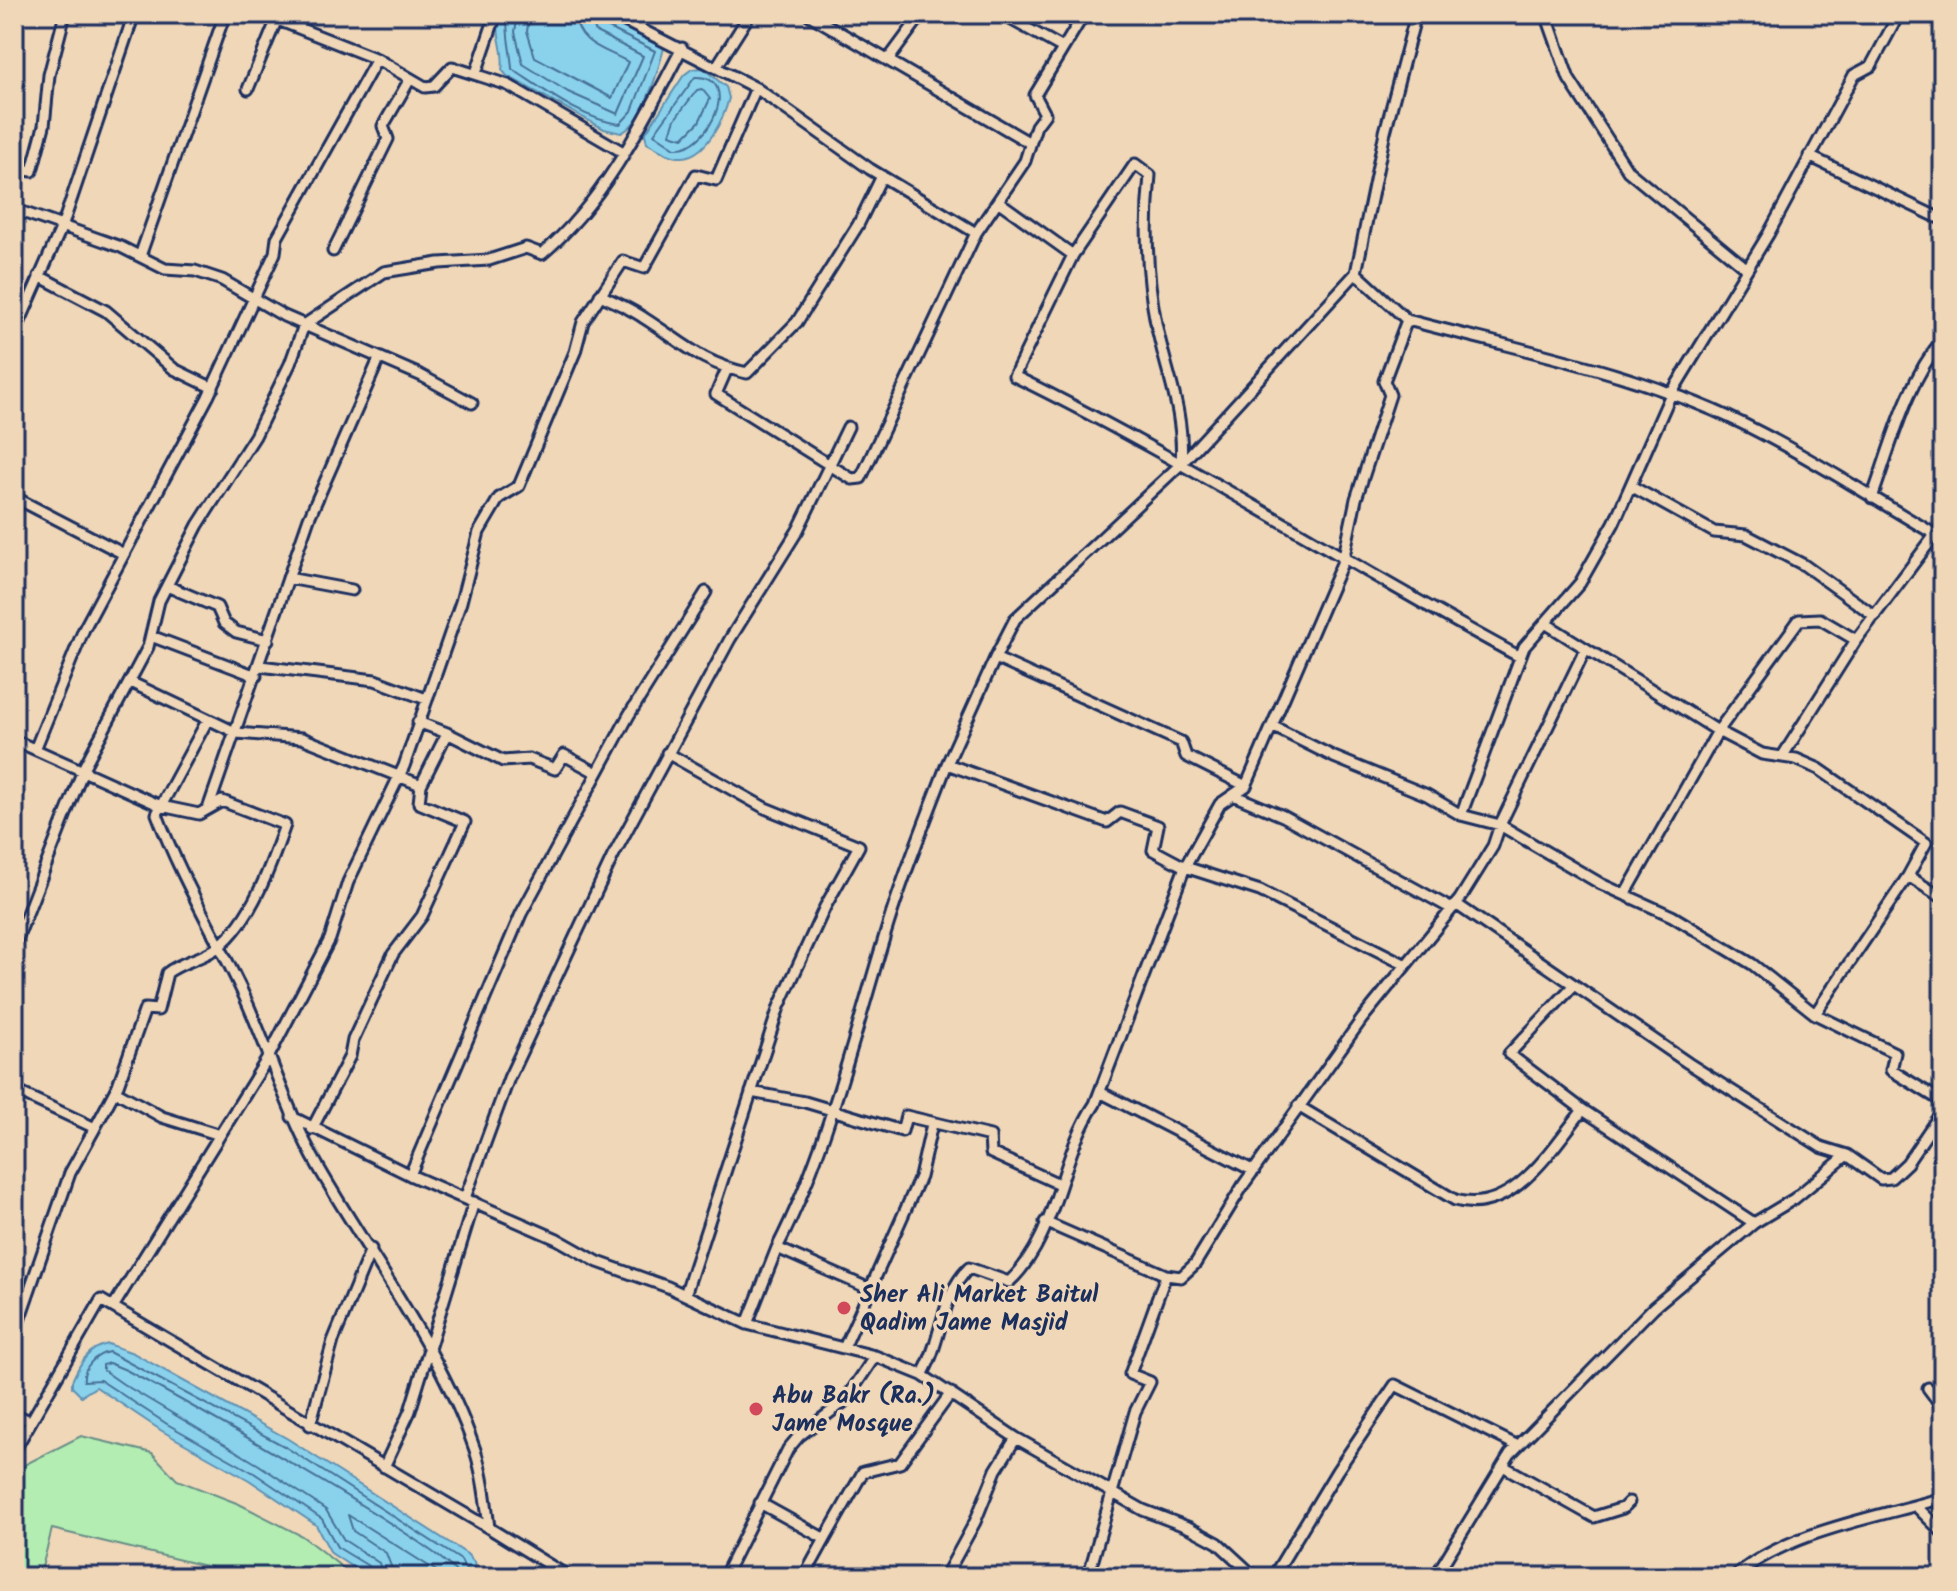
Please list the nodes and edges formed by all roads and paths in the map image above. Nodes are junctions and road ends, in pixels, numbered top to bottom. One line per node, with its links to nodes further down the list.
1 (65, 14): 29 (street)
2 (134, 14): 33 (street)
3 (225, 14): 37 (street)
4 (263, 14): 15 (street)
5 (496, 14): 21 (street)
6 (611, 14): 16 (street)
7 (750, 14): 20 (street)
8 (808, 14): 19 (street)
9 (922, 14): 19 (street)
10 (1001, 14): 17 (street)
11 (1084, 14): 17 (street)
12 (1416, 14): 39 (street)
13 (1546, 14): 38 (street)
14 (1899, 14): 27 (street)
15 (278, 17): 18 (street); 24 (street)
16 (682, 48): 20 (street); 26 (street)
17 (1063, 48): 25 (street)
18 (377, 59): 22 (street); 42 (street)
19 (888, 60): 25 (street)
20 (717, 66): 23 (street)
21 (476, 73): 22 (street); 26 (street)
22 (410, 79): 35 (street)
23 (756, 88): 28 (street); 41 (street)
24 (248, 89)
25 (1030, 143): 30 (street)
26 (623, 152): 44 (street)
27 (1809, 156): 32 (street); 38 (street)
28 (882, 176): 34 (street); 48 (street)
29 (14, 185)
30 (999, 202): 34 (street); 36 (street)
31 (14, 209): 33 (street)
32 (1943, 220)
33 (63, 224): 37 (street); 40 (street)
34 (976, 233): 54 (street)
35 (333, 251)
36 (1073, 255): 53 (street); 53 (street)
37 (140, 256): 42 (street)
38 (1746, 268): 50 (street)
39 (1356, 273): 43 (street); 53 (street)
40 (39, 276): 45 (street); 49 (street)
41 (600, 295): 48 (street); 75 (street)
42 (253, 299): 44 (street); 49 (street)
43 (1407, 320): 50 (street); 60 (street)
44 (304, 325): 47 (street); 62 (street)
45 (14, 335)
46 (1943, 339): 57 (street)
47 (379, 359): 51 (street); 61 (street)
48 (727, 369): 54 (street)
49 (213, 388): 59 (street)
50 (1671, 394): 55 (street); 57 (street)
51 (472, 403)
52 (848, 427): 54 (street)
53 (1181, 464): 60 (street); 72 (street)
54 (830, 465): 84 (street)
55 (1631, 486): 65 (street); 66 (street)
56 (14, 497): 59 (street)
57 (1872, 498): 58 (street)
58 (1939, 537): 65 (street)
59 (122, 553): 83 (street)
60 (1343, 561): 71 (street); 78 (street)
61 (288, 578): 63 (street); 68 (street)
62 (167, 586): 67 (street); 68 (street)
63 (352, 590)
64 (706, 592): 88 (street)
65 (1875, 616): 69 (street)
66 (1545, 623): 70 (street); 71 (street)
67 (151, 636): 73 (street); 74 (street)
68 (268, 640): 73 (street)
69 (1856, 640): 79 (street); 85 (street)
70 (1585, 650): 79 (street); 96 (street)
71 (1520, 657): 95 (street)
72 (995, 658): 86 (street); 91 (street)
73 (258, 671): 75 (street); 80 (street)
74 (130, 682): 76 (street); 87 (street)
75 (426, 699): 77 (street)
76 (207, 721): 80 (street); 93 (street)
77 (418, 722): 81 (street); 89 (street)
78 (1272, 726): 91 (street); 95 (street)
79 (1718, 731): 85 (street); 99 (street)
80 (237, 733): 89 (street); 94 (street)
81 (447, 733): 88 (street); 90 (street)
82 (14, 740): 83 (street)
83 (36, 747): 87 (street)
84 (667, 753): 110 (street); 126 (street)
85 (1782, 757): 98 (street)
86 (947, 764): 97 (street); 114 (street)
87 (84, 772): 93 (street); 102 (street)
88 (597, 773): 124 (street)
89 (399, 774): 90 (street); 107 (street)
90 (421, 785): 120 (street)
91 (1246, 786): 92 (street)
92 (1233, 795): 97 (street); 101 (street)
93 (161, 806): 94 (street); 103 (street)
94 (208, 809): 103 (street)
95 (1461, 815): 96 (street)
96 (1500, 825): 99 (street); 101 (street)
97 (1185, 867): 104 (street); 111 (street)
98 (1908, 876): 100 (street); 106 (street)
99 (1626, 893): 106 (street)
100 (1943, 898)
101 (1454, 906): 104 (street); 105 (street)
102 (14, 947)
103 (218, 947): 107 (street); 109 (street)
104 (1406, 965): 113 (street)
105 (1574, 985): 115 (street); 122 (street)
106 (1815, 1014): 112 (street)
107 (269, 1056): 117 (street); 121 (street)
108 (14, 1090): 119 (street)
109 (115, 1091): 119 (street); 121 (street)
110 (751, 1092): 114 (street); 133 (street)
111 (1100, 1092): 123 (street); 125 (street)
112 (1943, 1102)
113 (1298, 1106): 115 (street); 123 (street)
114 (831, 1109): 118 (street); 129 (street)
115 (1583, 1110): 128 (street)
116 (1943, 1110): 122 (street)
117 (292, 1117): 120 (street); 130 (street)
118 (932, 1124): 125 (street); 132 (street)
119 (95, 1128): 136 (street)
120 (312, 1129): 124 (street)
121 (220, 1135): 134 (street)
122 (1847, 1155): 128 (street)
123 (1254, 1171): 131 (street)
124 (410, 1175): 126 (street)
125 (1059, 1184): 127 (street)
126 (470, 1200): 133 (street); 138 (street)
127 (1045, 1222): 131 (street); 140 (street)
128 (1754, 1223): 148 (street)
129 (777, 1248): 132 (street); 135 (street)
130 (371, 1249): 138 (street); 146 (street)
131 (1166, 1275): 152 (street)
132 (870, 1289): 137 (street)
133 (685, 1295): 135 (street)
134 (113, 1307): 145 (street); 146 (street)
135 (747, 1324): 137 (street)
136 (14, 1335)
137 (844, 1348): 139 (street)
138 (428, 1352): 151 (street); 157 (street)
139 (875, 1356): 140 (street); 155 (street)
140 (922, 1375): 142 (street)
141 (1928, 1388): 143 (street)
142 (951, 1393): 147 (street); 159 (street)
143 (1943, 1408)
144 (14, 1414): 145 (street)
145 (30, 1421): 149 (street)
146 (310, 1425): 151 (street)
147 (1016, 1438): 152 (street); 163 (street)
148 (1518, 1446): 150 (street); 166 (street)
149 (14, 1451)
150 (1503, 1466): 154 (street); 167 (street)
151 (384, 1467): 157 (street)
152 (1112, 1490): 164 (street); 165 (street)
153 (1943, 1498): 156 (street)
154 (1629, 1502)
155 (760, 1503): 159 (street); 161 (street)
156 (1916, 1506): 158 (street); 168 (street)
157 (489, 1528): 160 (street)
158 (1943, 1533)
159 (825, 1539): 162 (street)
160 (569, 1577)
161 (724, 1577)
162 (804, 1577)
163 (945, 1577)
164 (1088, 1577)
165 (1255, 1577)
166 (1273, 1577)
167 (1435, 1577)
168 (1734, 1577)

